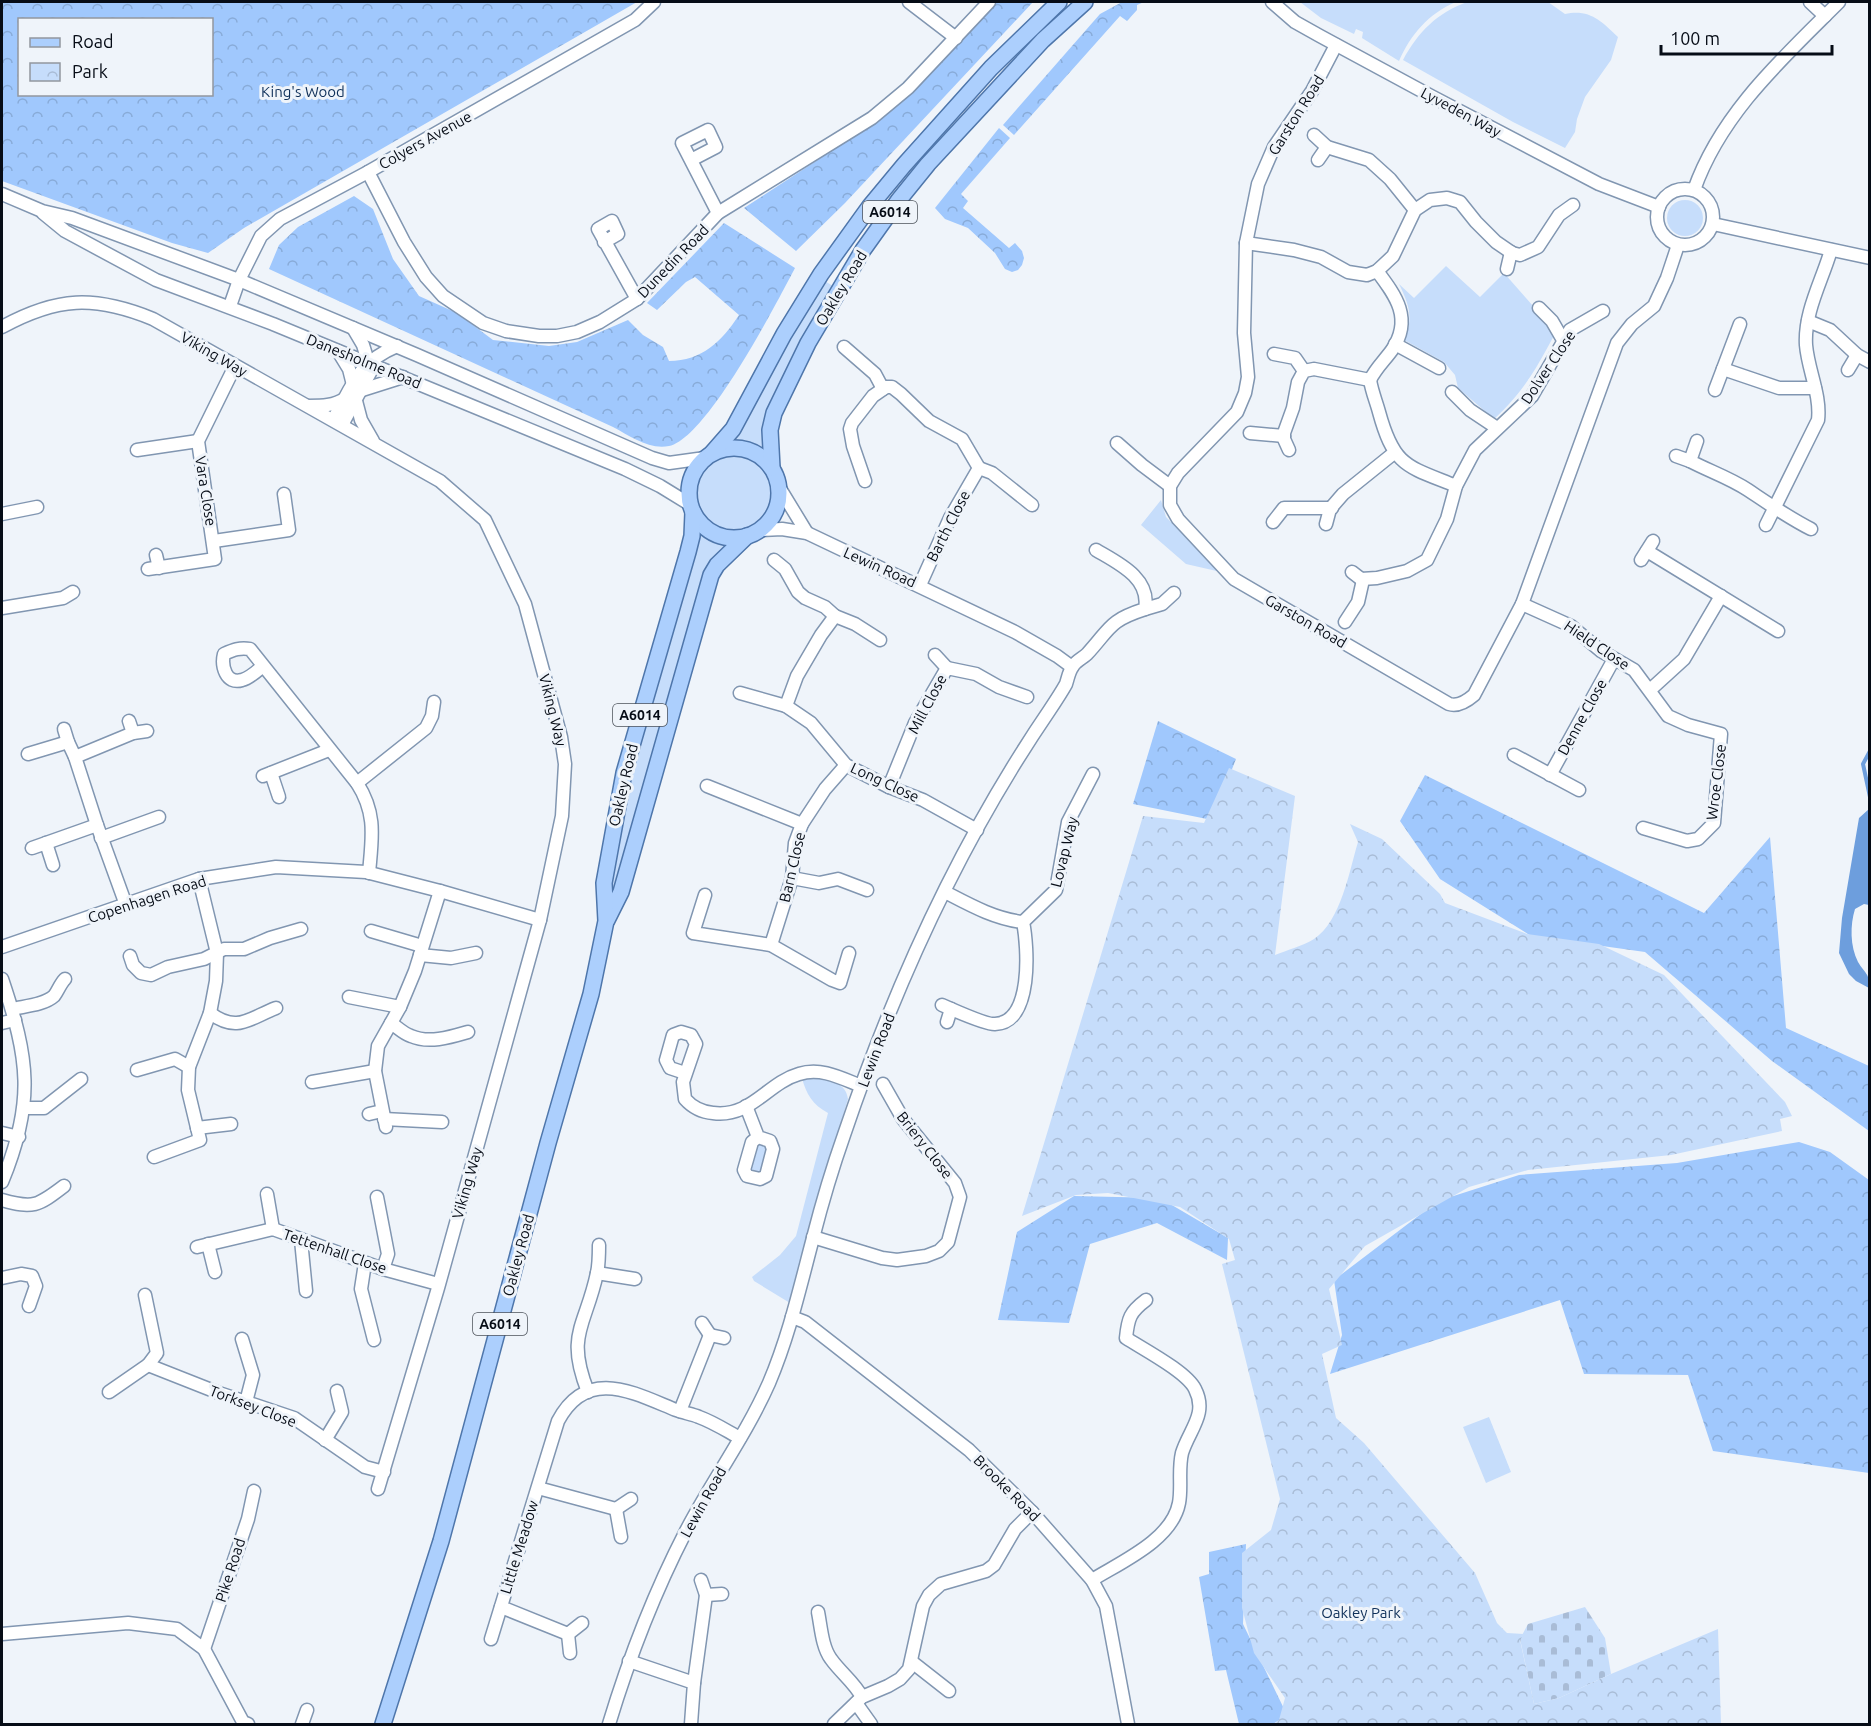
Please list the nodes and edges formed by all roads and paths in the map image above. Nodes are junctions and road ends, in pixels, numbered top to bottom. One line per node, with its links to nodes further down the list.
1 (654, 2): 16 (street, Colyers Avenue)
2 (909, 2): 10 (street)
3 (989, 2): 10 (street, Dunedin Road)
4 (1059, 2): 76 (main road, Oakley Road / A6014)
5 (1085, 2): 79 (main road, Oakley Road / A6014)
6 (1272, 2): 11 (street, Lyveden Way)
7 (1810, 2): 9 (street)
8 (1839, 2): 9 (street)
9 (1825, 16): 17 (street)
10 (956, 38): 23 (street, Dunedin Road)
11 (1336, 45): 20 (street, Lyveden Way); 26 (street, Garston Road)
12 (1314, 135): 13 (street)
13 (1327, 147): 15 (street); 21 (street)
14 (691, 160): 23 (street)
15 (1317, 160)
16 (368, 172): 33 (street, Colyers Avenue); 34 (street, Dunedin Road)
17 (1694, 190): 20 (street); 24 (street)
18 (2, 194): 22 (street, Danesholme Road)
19 (1573, 205): 29 (street)
20 (1659, 207): 27 (street)
21 (1414, 210): 29 (street); 32 (street)
22 (42, 211): 33 (street, Danesholme Road); 35 (street, Danesholme Road)
23 (718, 213): 34 (street, Dunedin Road)
24 (1713, 224): 27 (street); 28 (street)
25 (604, 242): 34 (street)
26 (1246, 243): 32 (street); 82 (street, Garston Road)
27 (1678, 245): 109 (street, Garston Road)
28 (1832, 250): 30 (street); 38 (street)
29 (1511, 252): 31 (street)
30 (1869, 258)
31 (1507, 269)
32 (1377, 271): 43 (street)
33 (239, 280): 35 (street, Colyers Avenue); 41 (street, Danesholme Road)
34 (637, 299)
35 (230, 306): 46 (street, Danesholme Road)
36 (1539, 308): 42 (street)
37 (1598, 319): 42 (street, Dolver Close)
38 (1808, 321): 48 (street); 59 (street)
39 (1740, 324): 53 (street)
40 (2, 327): 51 (street, Viking Way)
41 (353, 328): 44 (street, Danesholme Road); 50 (street)
42 (1563, 340): 66 (street, Dolver Close)
43 (1395, 344): 52 (street); 57 (street)
44 (397, 346): 50 (street); 76 (street, Danesholme Road)
45 (844, 347): 60 (street)
46 (338, 351): 50 (street, Danesholme Road); 58 (street)
47 (1275, 354): 55 (street)
48 (1857, 355): 49 (street); 54 (street)
49 (1869, 362)
50 (369, 363): 56 (street, Danesholme Road); 58 (street)
51 (235, 366): 64 (street, Viking Way); 69 (street, Vara Close)
52 (1439, 368)
53 (1723, 369): 59 (street); 61 (street)
54 (1848, 370)
55 (1304, 371): 57 (street); 68 (street)
56 (403, 377): 58 (street); 90 (street, Danesholme Road)
57 (1370, 380): 75 (street)
58 (358, 387): 63 (street)
59 (1815, 388): 87 (street)
60 (884, 389): 80 (street); 81 (street)
61 (1715, 390)
62 (1452, 392): 66 (street)
63 (351, 399): 64 (street); 65 (street); 71 (street)
64 (307, 405): 65 (street, Viking Way)
65 (338, 423): 71 (street, Viking Way)
66 (1497, 428): 83 (street, Dolver Close)
67 (1250, 433): 68 (street)
68 (1284, 436): 74 (street)
69 (198, 441): 73 (street, Vara Close); 98 (street, Vara Close)
70 (1697, 441): 78 (street)
71 (374, 443): 161 (street, Viking Way)
72 (1117, 443): 82 (street)
73 (137, 450)
74 (1289, 450)
75 (1394, 453): 83 (street); 89 (street)
76 (708, 456): 79 (main road); 90 (main road)
77 (1676, 456): 78 (street)
78 (1690, 461): 87 (street)
79 (772, 468): 84 (main road)
80 (979, 468): 86 (street); 105 (street, Barth Close)
81 (865, 481)
82 (1170, 486): 109 (street, Garston Road)
83 (1456, 486): 104 (street, Dolver Close)
84 (779, 487): 96 (main road); 97 (street)
85 (284, 494): 98 (street, Vara Close)
86 (1032, 505)
87 (1776, 506): 94 (street); 95 (street)
88 (37, 507): 91 (street)
89 (1332, 508): 92 (street); 93 (street)
90 (692, 509): 96 (main road); 162 (main road, Oakley Road / A6014)
91 (2, 514)
92 (1273, 522)
93 (1326, 524)
94 (1766, 525)
95 (1811, 529)
96 (754, 533): 97 (street, Lewin Road); 162 (main road, Oakley Road / A6014)
97 (807, 533): 105 (street, Lewin Road)
98 (214, 541): 102 (street, Vara Close)
99 (1096, 550): 111 (street)
100 (1647, 551): 108 (street)
101 (774, 560): 112 (street)
102 (154, 564)
103 (1352, 572): 104 (street)
104 (1364, 580): 113 (street)
105 (920, 585): 119 (street, Lewin Road)
106 (73, 592): 110 (street)
107 (1174, 593): 111 (street)
108 (1721, 596): 114 (street); 121 (street)
109 (1522, 603): 117 (street, Hield Close)
110 (2, 608)
111 (1145, 609): 119 (street)
112 (835, 616): 115 (street); 125 (street)
113 (1345, 622)
114 (1778, 631)
115 (880, 640)
116 (935, 656): 120 (street)
117 (1614, 659): 121 (street, Hield Close); 138 (street, Denne Close)
118 (263, 666): 132 (street)
119 (1072, 667): 148 (street, Lewin Road)
120 (947, 668): 123 (street, Mill Close); 141 (street, Mill Close)
121 (1650, 690): 130 (street, Hield Close)
122 (740, 693): 125 (street, Long Close)
123 (1027, 697)
124 (434, 702): 139 (street)
125 (786, 706): 136 (street, Long Close)
126 (129, 721): 129 (street)
127 (64, 729): 131 (street)
128 (147, 731): 129 (street)
129 (133, 733): 135 (street)
130 (1721, 734): 147 (street, Wroe Close)
131 (68, 742): 133 (street); 135 (street)
132 (329, 750): 139 (street); 143 (street)
133 (28, 754)
134 (1514, 756): 138 (street)
135 (75, 757): 146 (street)
136 (846, 765): 141 (street, Long Close); 145 (street, Barn Close)
137 (1093, 774): 163 (street, Lovap Way)
138 (1550, 774): 142 (street)
139 (357, 783): 153 (street)
140 (707, 786): 145 (street)
141 (889, 787): 148 (street, Long Close)
142 (1579, 790)
143 (279, 797)
144 (159, 817): 149 (street)
145 (802, 824): 154 (street, Barn Close)
146 (97, 825): 149 (street); 150 (street)
147 (1643, 828)
148 (977, 830): 158 (street, Lewin Road)
149 (101, 838): 160 (street)
150 (46, 843): 151 (street); 152 (street)
151 (32, 848)
152 (53, 865)
153 (369, 873): 155 (street, Copenhagen Road); 157 (street, Copenhagen Road)
154 (792, 878): 156 (street); 166 (street, Barn Close)
155 (199, 879): 160 (street, Copenhagen Road); 169 (street)
156 (867, 890)
157 (440, 891): 161 (street, Copenhagen Road); 168 (street)
158 (945, 892): 163 (street); 191 (street, Lewin Road)
159 (705, 895): 166 (street)
160 (126, 905): 167 (street, Copenhagen Road)
161 (540, 921): 218 (street, Viking Way)
162 (606, 921): 265 (main road, Oakley Road / A6014)
163 (1023, 922): 179 (street)
164 (301, 929): 169 (street)
165 (371, 931): 168 (street)
166 (771, 945): 171 (street)
167 (2, 947)
168 (421, 950): 170 (street); 176 (street)
169 (217, 953): 172 (street); 178 (street)
170 (476, 953)
171 (849, 953)
172 (130, 957)
173 (2, 979): 180 (street)
174 (65, 980): 180 (street)
175 (349, 997): 176 (street)
176 (400, 1007): 182 (street)
177 (276, 1008): 178 (street)
178 (210, 1012): 184 (street)
179 (947, 1012)
180 (14, 1014): 181 (street); 193 (street)
181 (2, 1023)
182 (391, 1023): 183 (street); 186 (street)
183 (468, 1032)
184 (189, 1067): 185 (street); 199 (street)
185 (137, 1070)
186 (375, 1071): 189 (street); 195 (street)
187 (685, 1073): 192 (street)
188 (81, 1079): 193 (street)
189 (312, 1082)
190 (884, 1084): 209 (street, Briery Close)
191 (861, 1086): 192 (street); 209 (street, Lewin Road)
192 (746, 1106): 201 (street)
193 (25, 1108): 200 (street)
194 (369, 1114): 195 (street)
195 (384, 1119): 196 (street)
196 (442, 1122)
197 (231, 1124): 199 (street)
198 (2, 1133): 200 (street)
199 (198, 1134): 202 (street)
200 (19, 1137): 203 (street)
201 (758, 1137)
202 (154, 1157)
203 (2, 1182)
204 (64, 1186): 207 (street)
205 (267, 1194): 208 (street)
206 (377, 1197): 213 (street)
207 (2, 1200)
208 (273, 1229): 210 (street, Tettenhall Close); 214 (street, Tettenhall Close)
209 (813, 1237): 223 (street, Lewin Road)
210 (301, 1240): 212 (street, Tettenhall Close); 219 (street)
211 (600, 1245): 215 (street)
212 (365, 1263): 213 (street, Tettenhall Close); 228 (street)
213 (382, 1269): 218 (street, Tettenhall Close)
214 (214, 1272)
215 (597, 1273): 217 (street); 232 (street)
216 (2, 1278): 222 (street)
217 (635, 1279)
218 (438, 1284): 237 (street, Viking Way)
219 (306, 1291)
220 (146, 1295): 229 (street)
221 (1146, 1300): 246 (street)
222 (29, 1306)
223 (792, 1317): 235 (street, Lewin Road); 243 (street, Brooke Road)
224 (702, 1323): 225 (street)
225 (710, 1335): 227 (street); 234 (street)
226 (242, 1338): 233 (street)
227 (724, 1338)
228 (374, 1340)
229 (148, 1365): 231 (street); 233 (street, Torksey Close)
230 (336, 1391): 236 (street)
231 (109, 1392)
232 (588, 1392): 234 (street); 238 (street, Little Meadow)
233 (246, 1402): 236 (street, Torksey Close)
234 (680, 1411): 235 (street)
235 (740, 1438): 257 (street, Lewin Road)
236 (325, 1440): 237 (street, Torksey Close)
237 (384, 1472): 239 (street, Viking Way)
238 (538, 1488): 242 (street, Little Meadow); 249 (street, Little Meadow)
239 (378, 1489)
240 (254, 1491): 255 (street, Pike Road)
241 (631, 1499): 242 (street)
242 (616, 1509): 244 (street)
243 (1032, 1512): 246 (street, Brooke Road); 258 (street)
244 (621, 1537)
245 (701, 1580): 248 (street)
246 (1092, 1580): 270 (street, Brooke Road)
247 (722, 1594): 248 (street)
248 (706, 1595): 259 (street)
249 (501, 1607): 253 (street, Little Meadow); 254 (street, Little Meadow)
250 (819, 1612): 261 (street)
251 (582, 1623): 253 (street)
252 (2, 1634): 255 (street)
253 (568, 1634): 256 (street)
254 (491, 1639)
255 (204, 1649): 263 (street)
256 (570, 1653)
257 (629, 1661): 259 (street); 266 (street, Lewin Road)
258 (912, 1662): 260 (street); 261 (street)
259 (694, 1683): 267 (street)
260 (949, 1691)
261 (859, 1700): 268 (street); 269 (street)
262 (307, 1710): 264 (street)
263 (248, 1725)
264 (302, 1725)
265 (383, 1725)
266 (609, 1725)
267 (691, 1725)
268 (834, 1725)
269 (871, 1725)
270 (1128, 1725)

